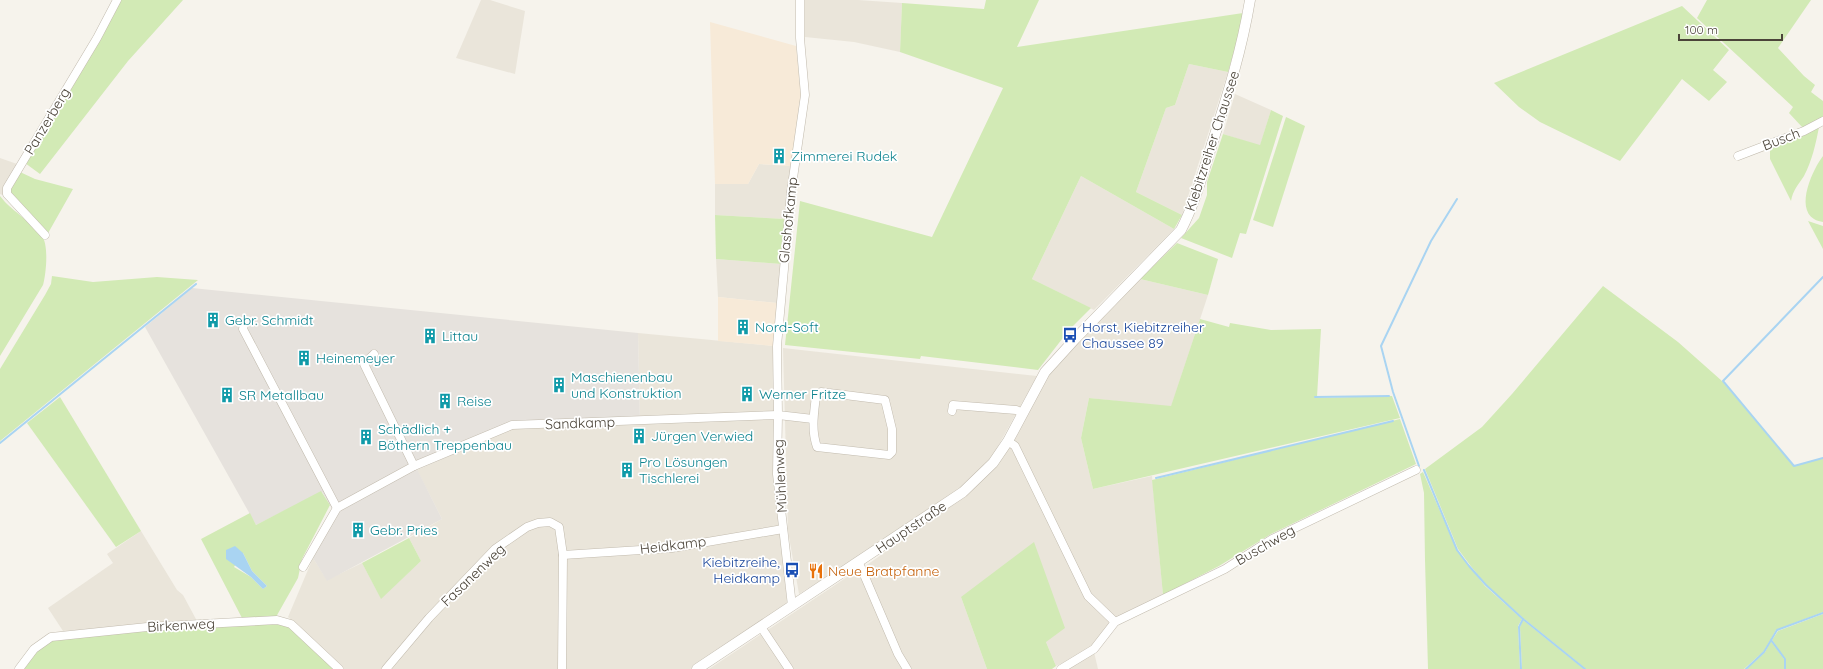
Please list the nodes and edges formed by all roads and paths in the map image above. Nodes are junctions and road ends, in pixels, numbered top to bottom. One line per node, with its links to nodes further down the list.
1 (117, 0): 6 (street, Panzerberg)
2 (800, 0): 8 (street, Glashofkamp)
3 (1250, 0): 10 (street, Kiebitzreiher Chaussee)
4 (1823, 121): 5 (street, Busch)
5 (1738, 156)
6 (45, 235)
7 (245, 320): 18 (street)
8 (777, 346): 13 (street, Mühlenweg)
9 (374, 354): 16 (street)
10 (1045, 372): 12 (street, Hauptstraße)
11 (952, 411): 12 (street)
12 (1023, 412): 15 (street, Hauptstraße)
13 (778, 415): 14 (street, Sandkamp); 16 (street, Sandkamp); 19 (street, Mühlenweg)
14 (813, 419): 14 (street)
15 (1008, 441): 21 (street, Hauptstraße); 24 (street)
16 (414, 466): 18 (street, Sandkamp)
17 (1416, 470): 24 (street, Buschweg)
18 (337, 508): 22 (street)
19 (783, 528): 20 (street, Heidkamp); 23 (street, Mühlenweg)
20 (563, 555): 28 (street, Fasanenweg); 29 (street, Fasanenweg)
21 (859, 563): 23 (street, Hauptstraße); 32 (street)
22 (304, 567)
23 (792, 606): 25 (street, Hauptstraße)
24 (1115, 622): 33 (street, Buschweg)
25 (761, 628): 30 (street, Hauptstraße); 31 (street)
26 (20, 669): 27 (street, Birkenweg)
27 (339, 669)
28 (386, 669)
29 (562, 669)
30 (697, 669)
31 (789, 669)
32 (907, 669)
33 (1060, 669)

